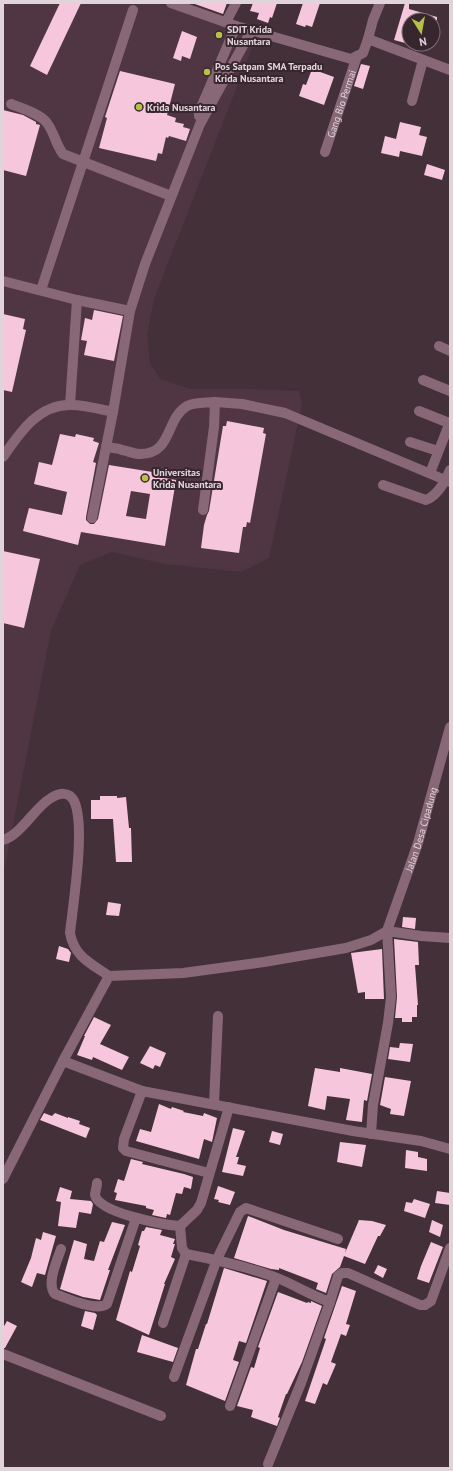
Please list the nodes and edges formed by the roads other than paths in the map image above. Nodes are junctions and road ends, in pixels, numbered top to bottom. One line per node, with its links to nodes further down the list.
1 (171, 3): 5 (street)
2 (236, 3): 5 (street)
3 (380, 3): 7 (street, Gang Bio Permai)
4 (133, 10): 15 (street)
5 (231, 24): 6 (street); 13 (street)
6 (251, 31): 8 (street); 13 (street)
7 (368, 39): 8 (street, Gang Bio Permai); 9 (street)
8 (357, 56): 14 (street, Gang Bio Permai)
9 (423, 60): 10 (street); 11 (street)
10 (450, 70)
11 (412, 101)
12 (11, 104): 15 (street)
13 (200, 124): 16 (street)
14 (325, 152)
15 (84, 163): 16 (street); 18 (street)
16 (171, 196): 20 (street)
17 (3, 281): 18 (street)
18 (41, 290): 19 (street)
19 (78, 300): 20 (street); 26 (street)
20 (130, 311): 28 (street)
21 (439, 346): 22 (street)
22 (450, 351)
23 (423, 380): 24 (street)
24 (450, 391)
25 (215, 402): 31 (street); 35 (street); 38 (street)
26 (70, 405): 28 (street); 33 (street)
27 (419, 411): 29 (street)
28 (113, 412): 31 (street)
29 (450, 422): 32 (street)
30 (410, 442): 32 (street)
31 (106, 447): 39 (street)
32 (438, 451): 35 (street)
33 (3, 457)
34 (450, 470): 36 (street)
35 (430, 473): 36 (street)
36 (448, 481): 37 (street)
37 (384, 485)
38 (203, 510)
39 (92, 518)
40 (450, 727): 42 (street, Jalan Desa Cipadung)
41 (3, 840): 44 (street)
42 (387, 930): 43 (street); 44 (street); 50 (street)
43 (450, 938)
44 (109, 976): 46 (street)
45 (218, 1016): 48 (street)
46 (63, 1061): 47 (street); 53 (street)
47 (142, 1091): 48 (street); 52 (street)
48 (214, 1104): 49 (street)
49 (229, 1107): 50 (street); 52 (street)
50 (371, 1134): 51 (street)
51 (450, 1149)
52 (209, 1173): 56 (street)
53 (3, 1177)
54 (97, 1183): 55 (street)
55 (136, 1218): 56 (street); 59 (street)
56 (180, 1226): 60 (street)
57 (338, 1239): 61 (street)
58 (450, 1248): 63 (street)
59 (61, 1249)
60 (186, 1254): 61 (street); 64 (street)
61 (217, 1260): 62 (street); 66 (street)
62 (276, 1278): 63 (street); 67 (street)
63 (330, 1302): 69 (street)
64 (163, 1323)
65 (3, 1354): 68 (street)
66 (174, 1377)
67 (230, 1406)
68 (162, 1416)
69 (268, 1464)

